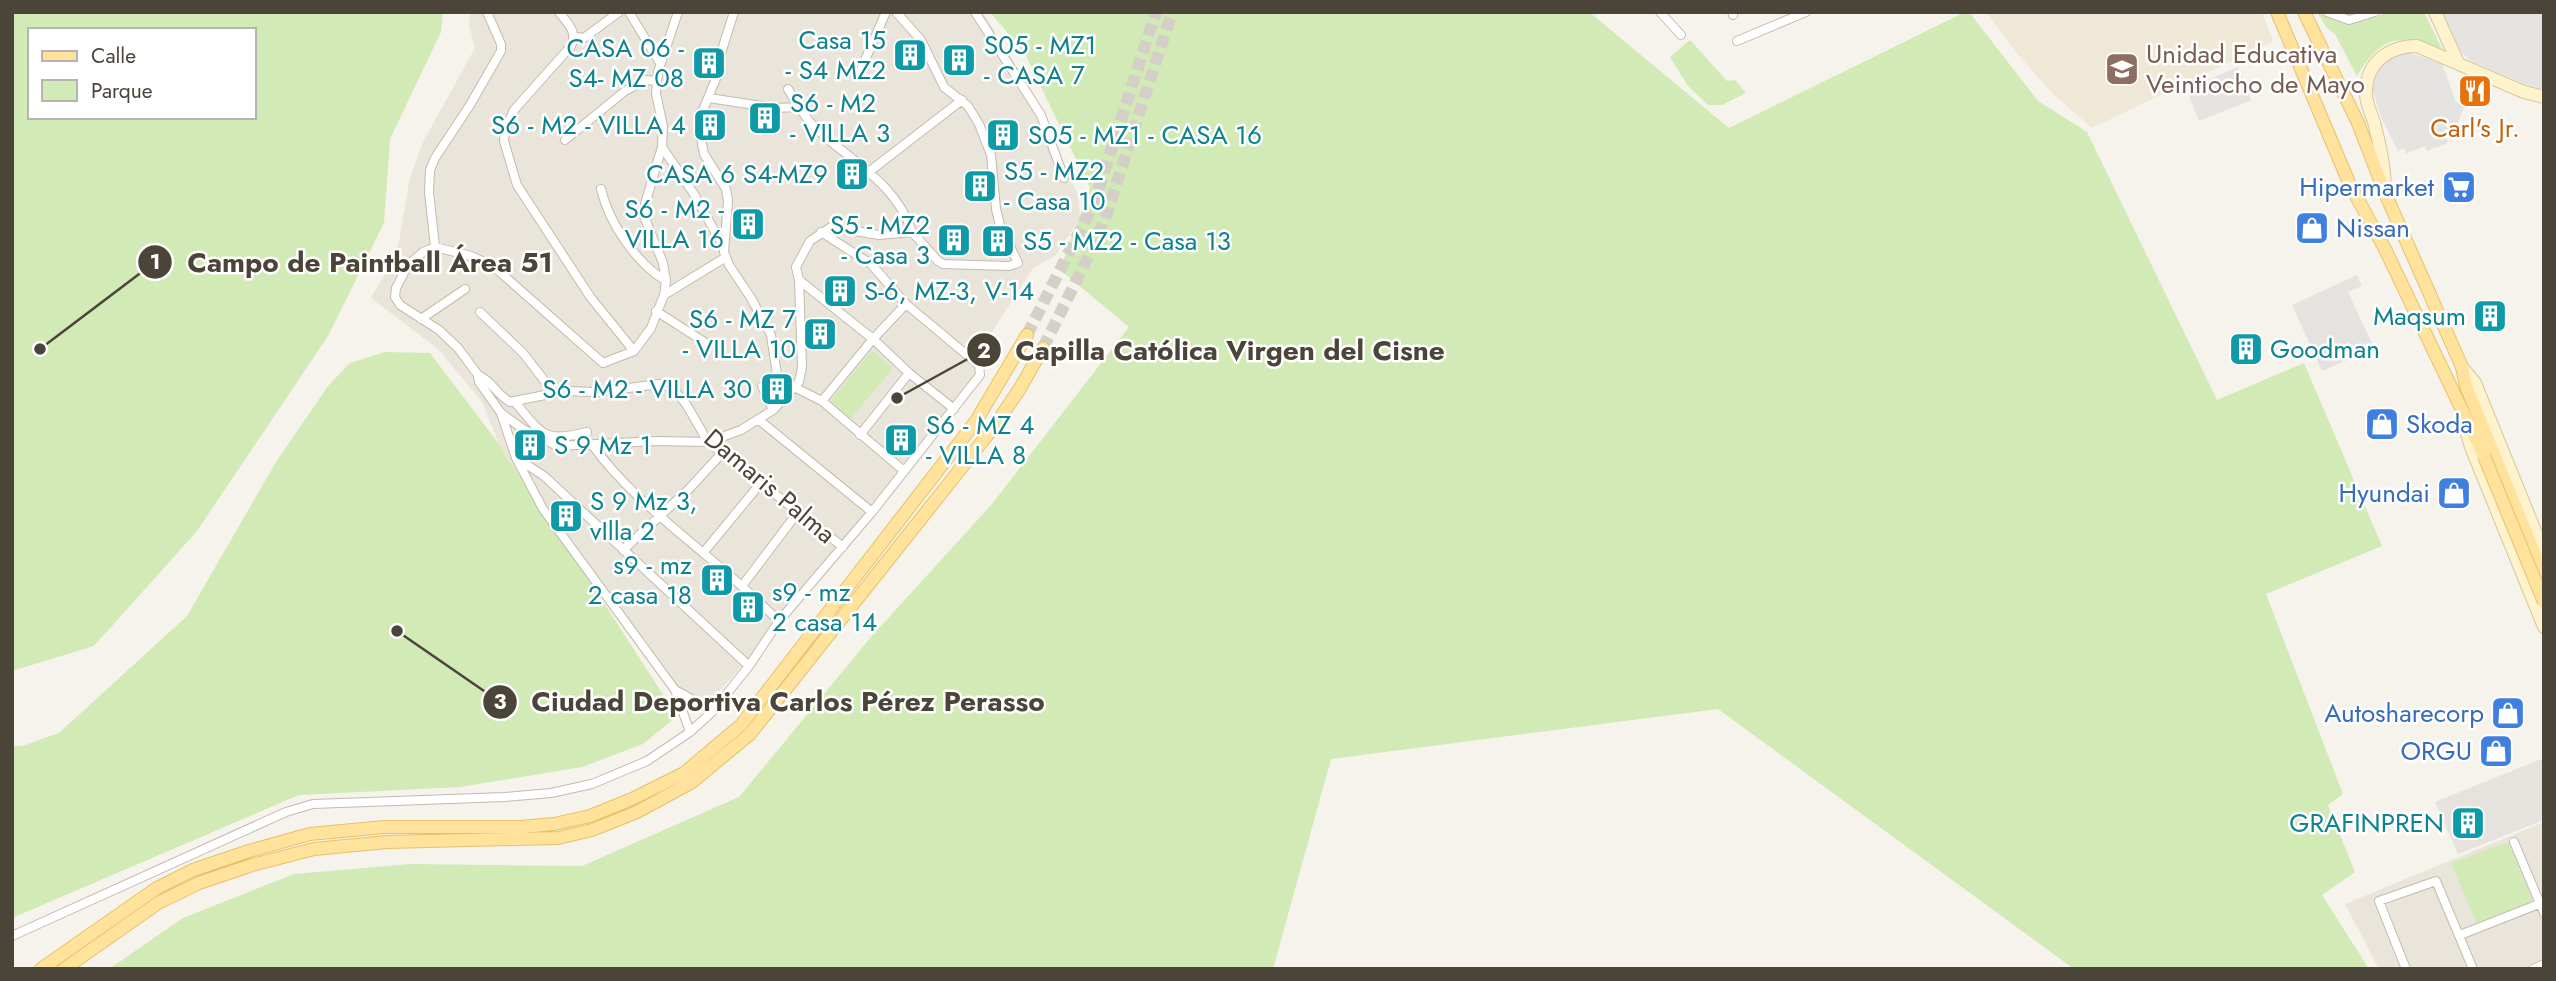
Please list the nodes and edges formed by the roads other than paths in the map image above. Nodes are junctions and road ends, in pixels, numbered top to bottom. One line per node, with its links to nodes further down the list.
1 (486, 12): 37 (street)
2 (559, 12): 18 (street)
3 (619, 12): 18 (street)
4 (629, 12): 21 (street)
5 (678, 12): 21 (street)
6 (734, 12): 26 (street)
7 (886, 12): 22 (street)
8 (896, 12): 27 (street)
9 (975, 12): 32 (street)
10 (1660, 12): 17 (street)
11 (1806, 12): 19 (street)
12 (2277, 12): 62 (main road)
13 (2304, 12): 34 (main road)
14 (2327, 12): 15 (street)
15 (2375, 12)
16 (2435, 12): 20 (street)
17 (1681, 35)
18 (576, 37): 52 (street)
19 (1737, 41)
20 (2458, 63): 25 (street); 34 (street)
21 (660, 64): 23 (street)
22 (859, 74)
23 (656, 81): 29 (street); 30 (street)
24 (788, 89): 28 (street)
25 (2544, 97)
26 (709, 98): 28 (street); 38 (street)
27 (962, 100): 31 (street); 36 (street)
28 (799, 107): 31 (street)
29 (565, 140)
30 (662, 148): 38 (street); 41 (street)
31 (870, 171): 36 (street)
32 (1063, 178)
33 (601, 189): 41 (street)
34 (2385, 193): 53 (main road)
35 (821, 232): 36 (street); 40 (street); 44 (street)
36 (912, 232)
37 (435, 247): 47 (street); 52 (street)
38 (724, 247): 39 (street)
39 (726, 257): 43 (street); 64 (street)
40 (799, 279): 49 (street); 57 (street)
41 (666, 281): 43 (street)
42 (465, 289): 47 (street)
43 (664, 295): 45 (street)
44 (906, 304): 49 (street); 63 (street)
45 (656, 311): 50 (street); 52 (street)
46 (481, 312): 59 (street)
47 (421, 319): 55 (street)
48 (1027, 335): 56 (main road)
49 (873, 339): 54 (street); 60 (street)
50 (706, 343)
51 (1043, 348): 58 (main road)
52 (634, 351)
53 (2462, 367): 72 (main road); 79 (street)
54 (909, 373): 63 (street); 68 (street)
55 (478, 375): 61 (street); 65 (street)
56 (1002, 381): 58 (main road); 100 (main road)
57 (796, 388): 60 (street); 64 (street)
58 (1018, 390): 101 (main road)
59 (554, 393): 61 (street, Damaris Palma); 69 (street, Damaris Palma)
60 (822, 401): 68 (street)
61 (515, 402): 67 (street)
62 (2458, 406): 72 (main road); 86 (street)
63 (954, 409): 74 (street)
64 (773, 410): 66 (street)
65 (501, 413): 70 (street); 73 (street)
66 (760, 420): 69 (street); 77 (street)
67 (587, 432)
68 (860, 435): 74 (street)
69 (708, 442): 70 (street); 71 (street, Damaris Palma)
70 (593, 446): 78 (street)
71 (722, 453): 75 (street, Damaris Palma); 78 (street)
72 (2488, 453): 84 (main road); 87 (main road, bridge)
73 (516, 457): 81 (street); 91 (street)
74 (904, 471): 77 (street)
75 (760, 484): 76 (street, Damaris Palma); 82 (street)
76 (798, 512): 80 (street, Damaris Palma); 85 (street)
77 (872, 512): 80 (street)
78 (660, 516): 81 (street); 82 (street)
79 (2538, 525): 83 (street)
80 (843, 547): 88 (street)
81 (623, 550): 90 (street)
82 (703, 553): 85 (street)
83 (2544, 553)
84 (2544, 576)
85 (742, 586): 88 (street)
86 (2529, 591): 87 (street); 89 (street)
87 (2544, 602)
88 (779, 621): 90 (street)
89 (2544, 627)
90 (749, 666): 92 (street)
91 (675, 690): 92 (street); 93 (street)
92 (713, 711): 93 (street)
93 (690, 732): 98 (street)
94 (2514, 842): 95 (street)
95 (2542, 903): 96 (street); 97 (street)
96 (2544, 913)
97 (2460, 935): 102 (street); 103 (street)
98 (12, 936)
99 (2544, 964): 104 (street)
100 (41, 969)
101 (64, 969)
102 (2406, 969)
103 (2473, 969)
104 (2533, 969)

